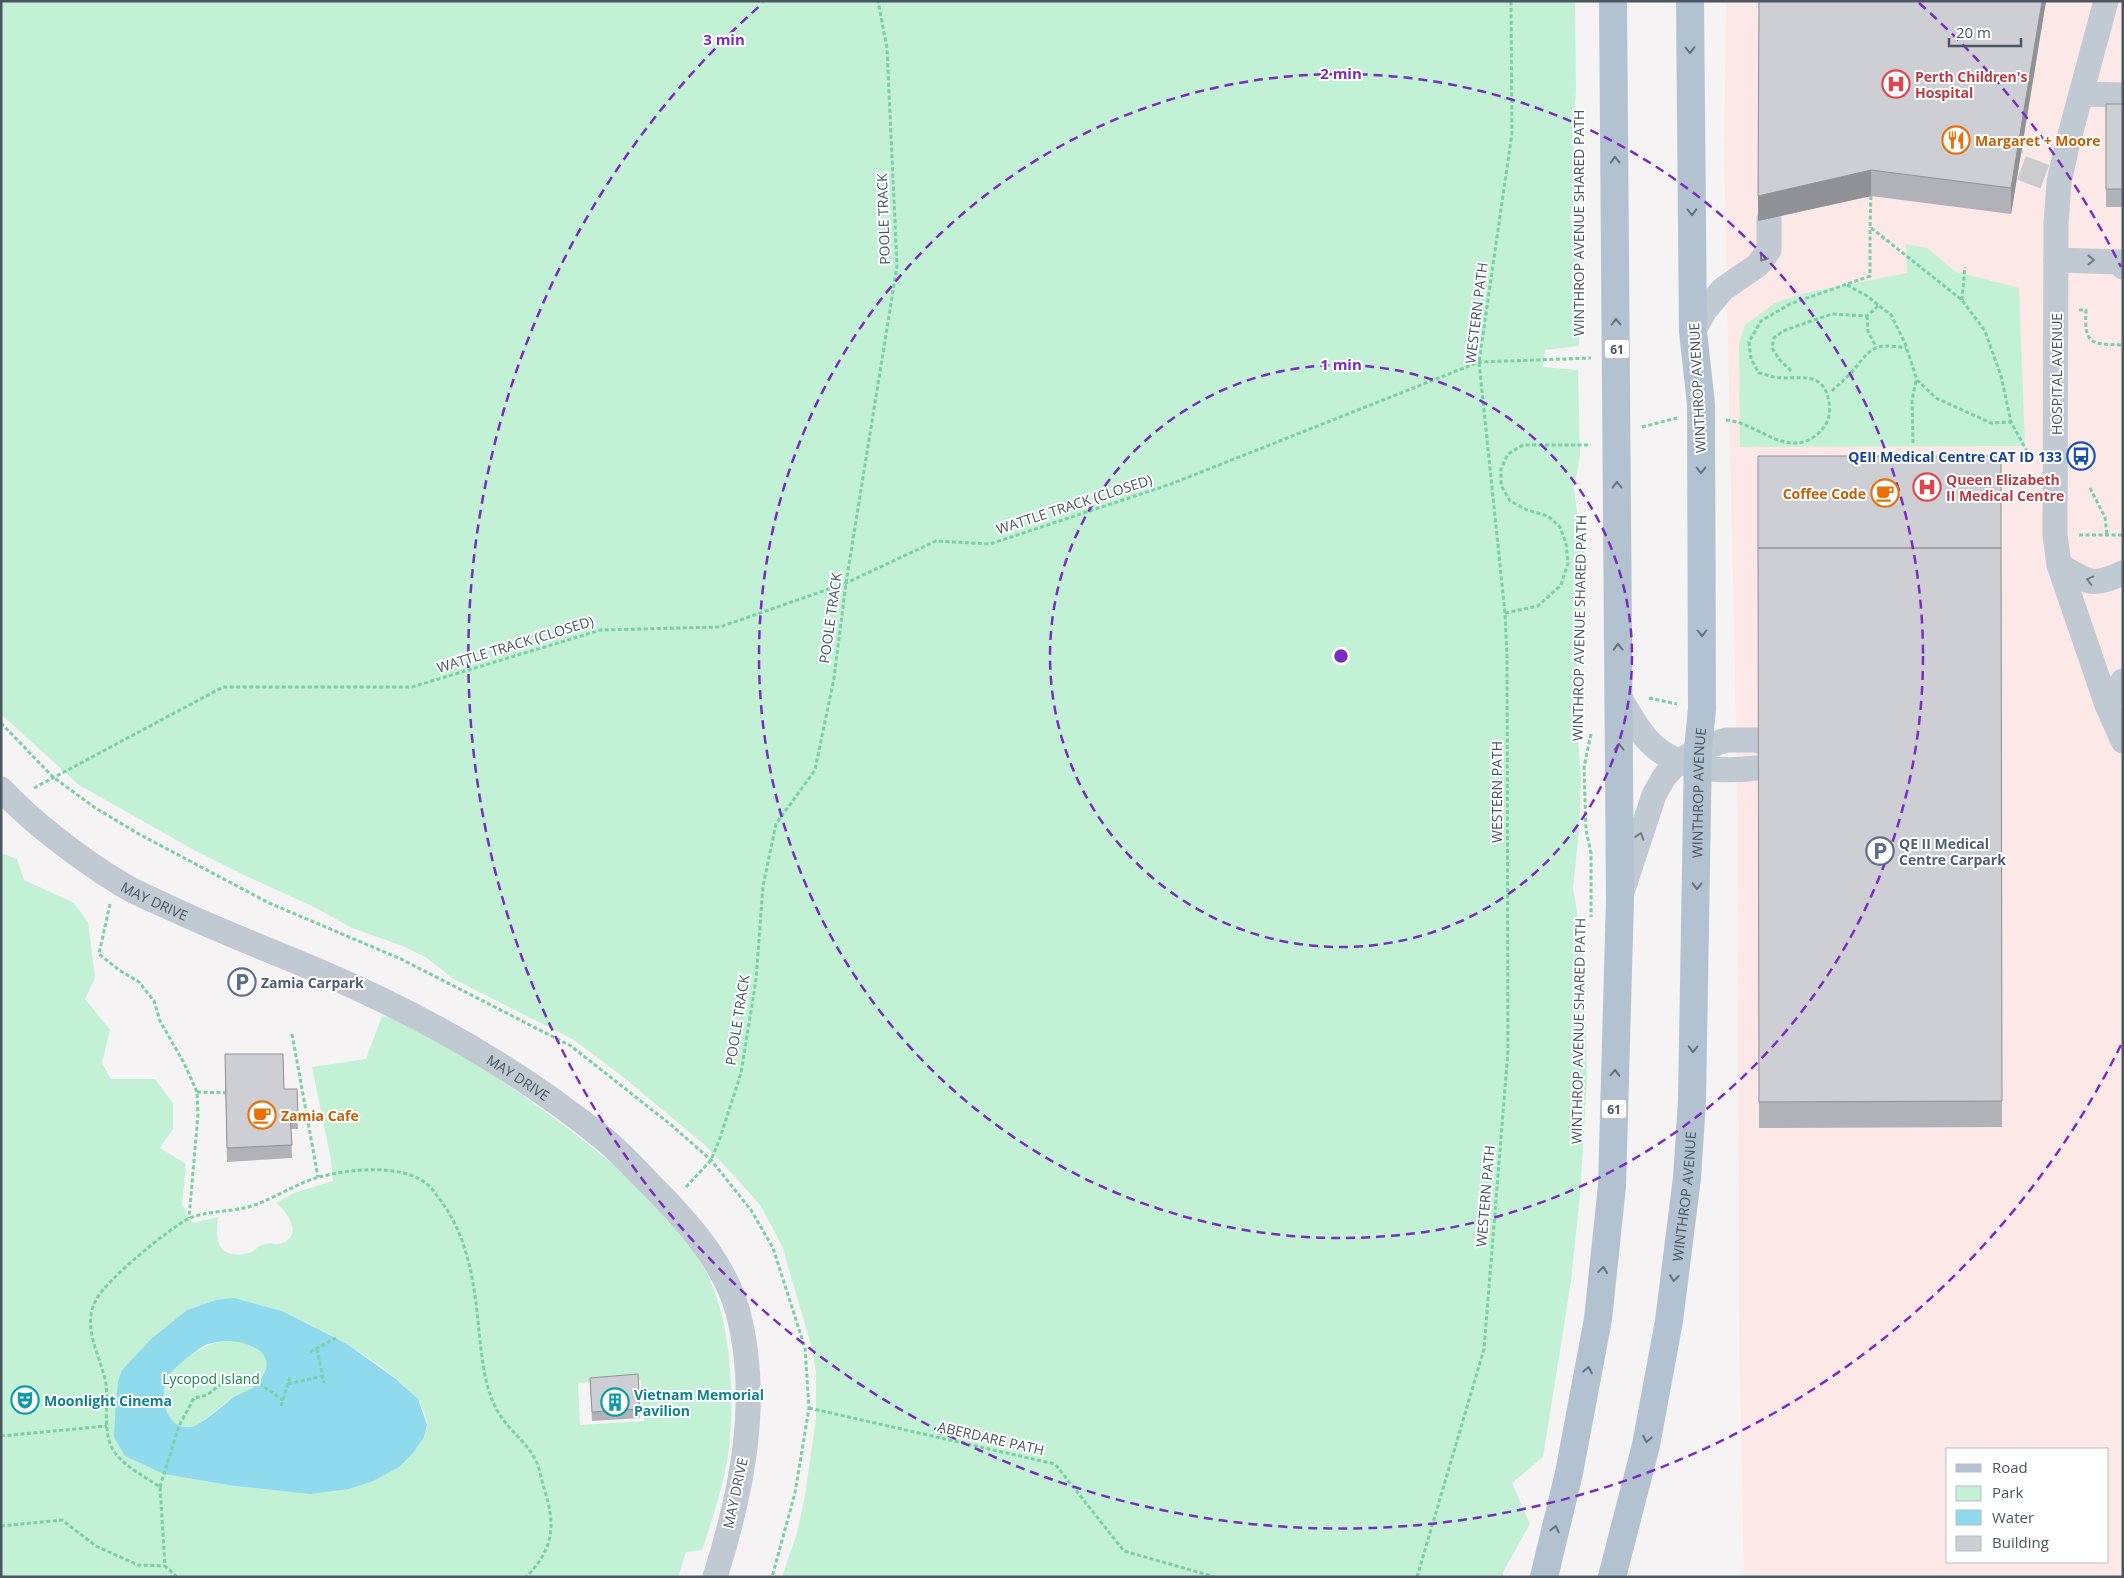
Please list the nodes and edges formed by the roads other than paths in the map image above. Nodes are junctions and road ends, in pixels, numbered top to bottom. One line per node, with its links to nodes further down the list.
1 (1613, 1): 13 (main road, 61, one-way to 1)
2 (1690, 1): 9 (main road, WINTHROP AVENUE, one-way to 9)
3 (2106, 1): 4 (street, HOSPITAL AVENUE)
4 (2081, 94): 5 (street); 7 (street, HOSPITAL AVENUE)
5 (2121, 97)
6 (1770, 219): 9 (street, one-way to 9)
7 (2056, 260): 8 (street, one-way to 8); 10 (street, HOSPITAL AVENUE)
8 (2122, 262)
9 (1693, 332): 15 (main road, WINTHROP AVENUE, one-way to 15)
10 (2060, 565): 11 (street, one-way to 10); 14 (street, HOSPITAL AVENUE)
11 (2123, 573)
12 (2123, 681): 14 (street)
13 (1630, 696): 18 (street); 20 (main road, 61, one-way to 13)
14 (2107, 705): 17 (street, HOSPITAL AVENUE)
15 (1693, 707): 16 (street); 18 (main road, WINTHROP AVENUE)
16 (1726, 740): 18 (street); 18 (street)
17 (2123, 741)
18 (1692, 760): 20 (street, one-way to 18); 21 (main road, WINTHROP AVENUE, one-way to 21)
19 (1, 789): 22 (street, MAY DRIVE)
20 (1620, 898): 23 (main road, 61, one-way to 20)
21 (1615, 1564): 24 (main road)
22 (715, 1577)
23 (1544, 1577)
24 (1627, 1577)

